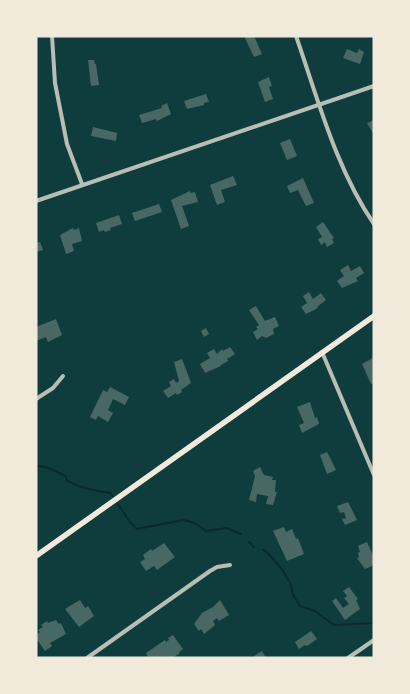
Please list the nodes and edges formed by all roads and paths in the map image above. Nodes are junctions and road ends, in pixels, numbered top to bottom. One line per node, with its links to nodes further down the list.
1 (52, 36): 5 (street)
2 (296, 36): 4 (street)
3 (374, 86): 4 (street)
4 (320, 105): 5 (street); 7 (street)
5 (82, 184): 6 (street)
6 (36, 200)
7 (374, 224)
8 (374, 316): 9 (main road)
9 (322, 352): 12 (street); 13 (main road)
10 (63, 376): 11 (street)
11 (36, 398)
12 (374, 475)
13 (36, 556)
14 (230, 565): 16 (street)
15 (374, 640): 17 (street)
16 (87, 658)
17 (348, 658)

